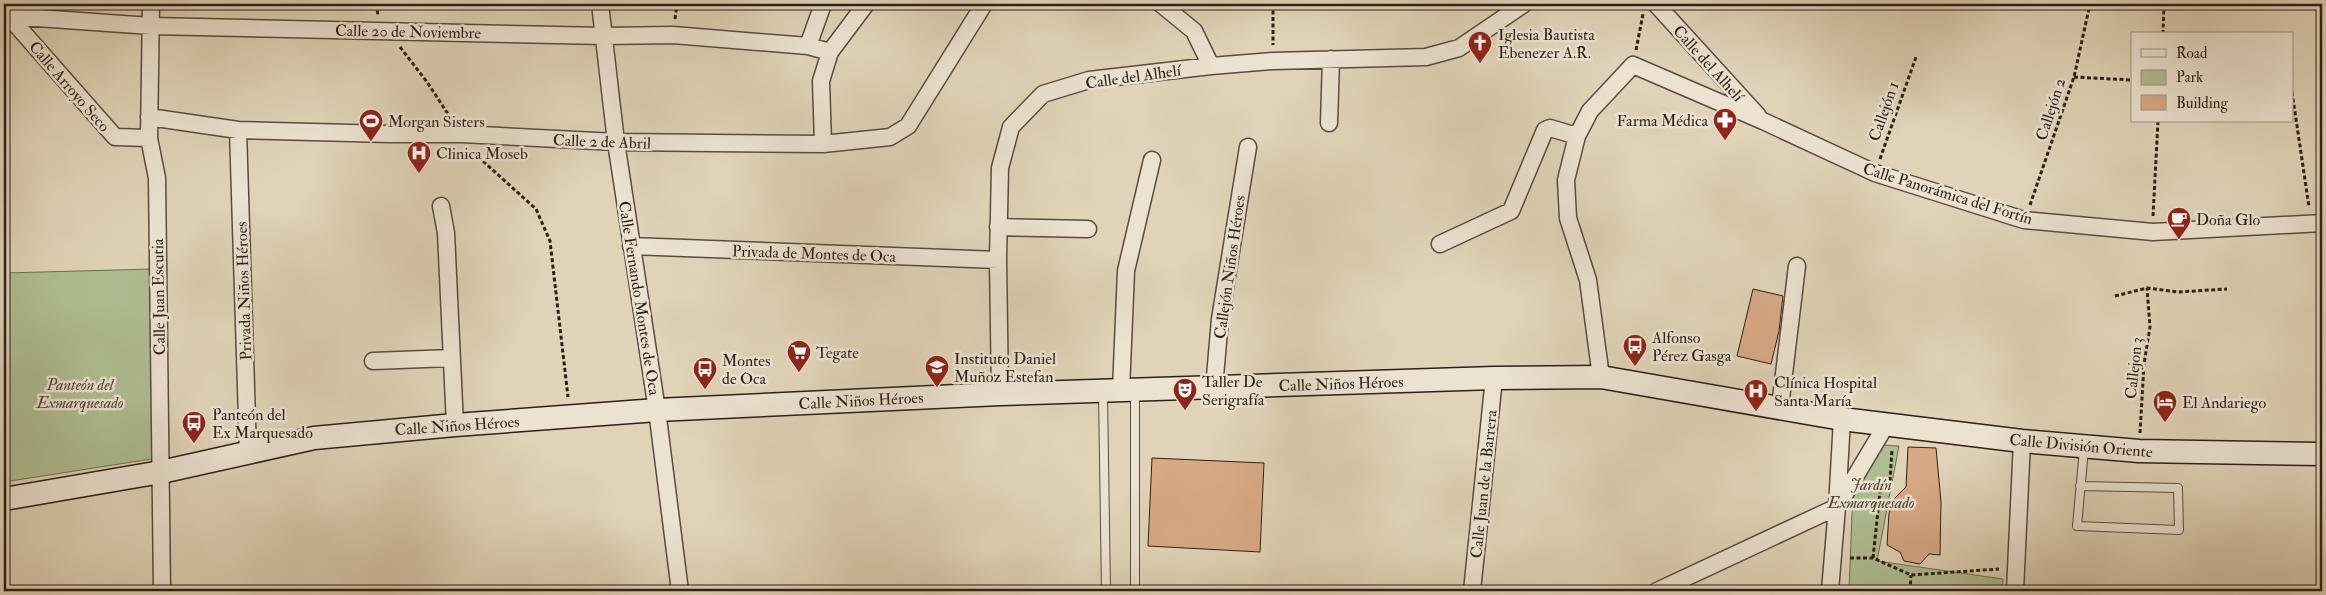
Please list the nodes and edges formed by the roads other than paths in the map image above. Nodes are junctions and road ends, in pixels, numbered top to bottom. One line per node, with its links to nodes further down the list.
1 (151, 4): 10 (street, Calle Juan Escutia)
2 (600, 4): 11 (street, Calle Fernando Montes de Oca)
3 (824, 4): 12 (street)
4 (866, 4): 13 (street)
5 (984, 4): 23 (street, Calle 2 de Abril)
6 (1161, 4): 15 (street)
7 (1524, 4): 14 (street, Calle del Alhelí)
8 (1649, 8): 17 (street, Calle del Alhelí)
9 (6, 13): 10 (street, Calle 20 de Noviembre); 21 (street, Calle Arroyo Seco)
10 (151, 26): 11 (street, Calle 20 de Noviembre); 16 (street, Calle Juan Escutia)
11 (604, 36): 12 (street, Calle 20 de Noviembre); 22 (street, Calle Fernando Montes de Oca)
12 (808, 46): 13 (street, Calle 20 de Noviembre)
13 (830, 52): 23 (street)
14 (1331, 59): 15 (street, Calle del Alhelí); 18 (street)
15 (1211, 66): 28 (street, Calle del Alhelí)
16 (149, 117): 19 (street, Calle 2 de Abril); 21 (street, Calle Juan Escutia)
17 (1763, 121): 20 (street, Calle Panorámica del Fortín); 27 (street, Calle Panorámica del Fortín)
18 (1329, 123)
19 (238, 130): 22 (street, Calle 2 de Abril); 48 (street, Privada Niños Héroes)
20 (1577, 136): 30 (street); 36 (street)
21 (149, 138): 50 (street, Calle Juan Escutia)
22 (616, 142): 23 (street, Calle 2 de Abril); 31 (street, Calle Fernando Montes de Oca)
23 (823, 144)
24 (1248, 147): 38 (street, Callejón Niños Héroes)
25 (1152, 160): 39 (street)
26 (441, 206): 34 (street)
27 (2317, 224)
28 (998, 227): 29 (street); 32 (street, Calle del Alhelí)
29 (1088, 229)
30 (1440, 244)
31 (631, 246): 32 (street, Privada de Montes de Oca); 42 (street, Calle Fernando Montes de Oca)
32 (998, 260): 40 (street, Calle del Alhelí)
33 (1798, 266): 41 (street)
34 (451, 358): 35 (street); 44 (street)
35 (373, 361)
36 (1601, 376): 37 (main road, Calle Niños Héroes); 41 (main road, Calle Niños Héroes)
37 (1494, 378): 38 (main road, Calle Niños Héroes); 58 (street, Calle Juan de la Barrera)
38 (1214, 388): 39 (main road, Calle Niños Héroes)
39 (1120, 390): 40 (main road, Calle Niños Héroes); 56 (lane); 57 (lane)
40 (1000, 394): 42 (main road, Calle Niños Héroes)
41 (1780, 407): 43 (main road, Calle Niños Héroes)
42 (658, 410): 44 (main road, Calle Niños Héroes); 55 (street, Calle Fernando Montes de Oca)
43 (1842, 419): 45 (main road, Calle División Oriente); 53 (street)
44 (454, 425): 48 (main road, Calle Niños Héroes)
45 (1889, 435): 46 (main road, Calle División Oriente); 53 (street)
46 (2022, 442): 47 (main road, Calle División Oriente); 61 (street)
47 (2084, 446): 49 (main road, Calle División Oriente); 51 (lane)
48 (248, 452): 50 (main road, Calle Niños Héroes)
49 (2322, 454)
50 (161, 472): 52 (main road, Calle Niños Héroes); 54 (street, Calle Juan Escutia)
51 (2080, 486): 51 (lane)
52 (4, 499)
53 (1838, 507): 59 (street); 60 (street)
54 (162, 591)
55 (680, 591)
56 (1106, 591)
57 (1135, 591)
58 (1472, 591)
59 (1657, 591)
60 (1830, 591)
61 (2015, 591)

